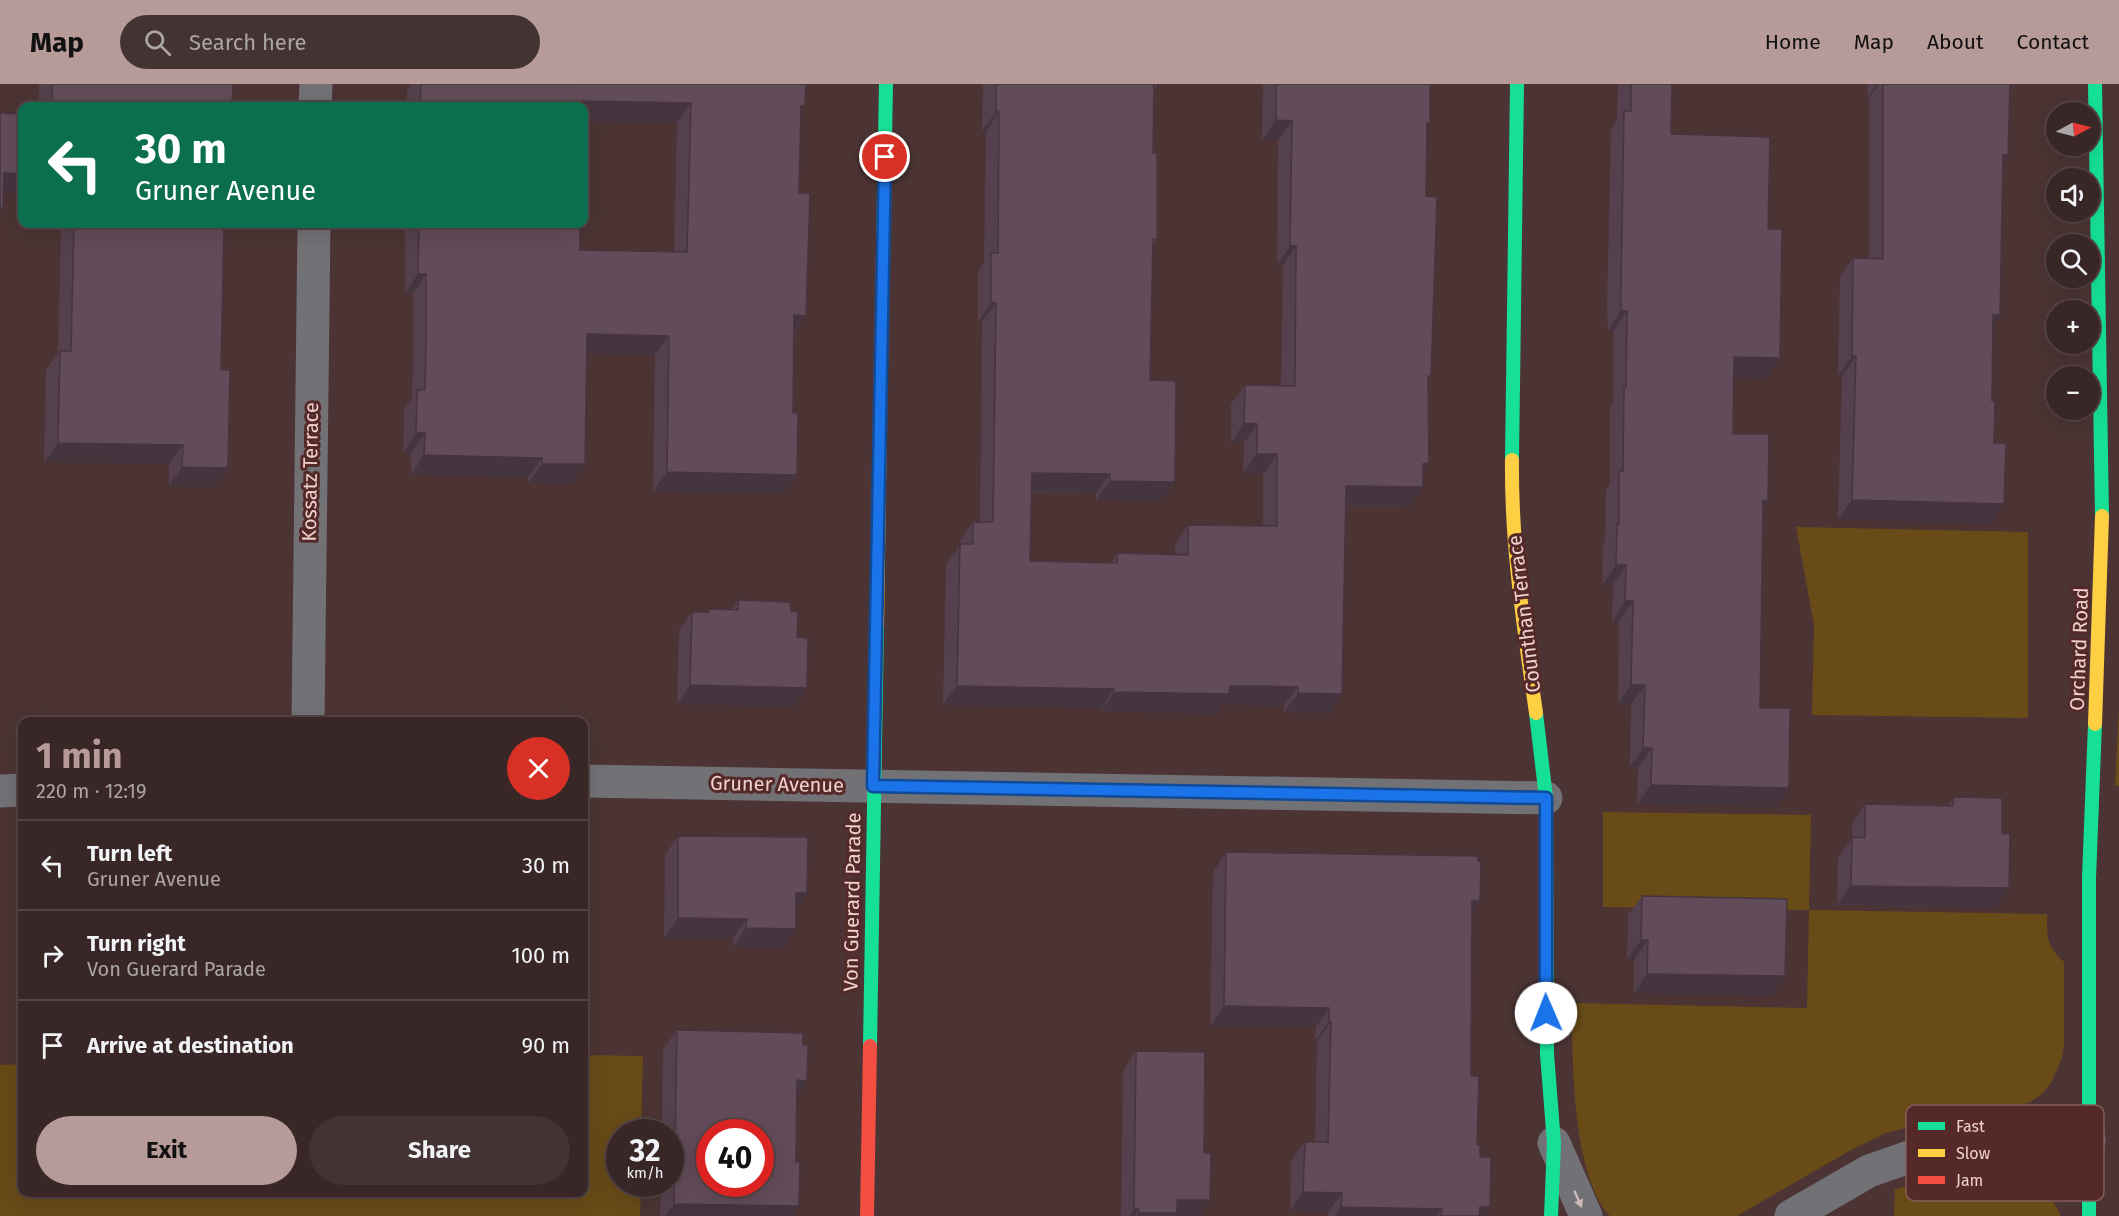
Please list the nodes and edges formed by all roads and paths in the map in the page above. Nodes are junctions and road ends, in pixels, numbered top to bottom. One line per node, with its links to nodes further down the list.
1 (316, 84): 5 (street)
2 (886, 84): 9 (street, Von Guerard Parade)
3 (1517, 84): 12 (street, Counthan Terrace)
4 (2095, 84): 13 (street, Orchard Road)
5 (315, 102)
6 (314, 228): 7 (street, Kossatz Terrace)
7 (308, 717)
8 (588, 781): 9 (street, Gruner Avenue)
9 (873, 786): 12 (street, Gruner Avenue); 16 (street, Von Guerard Parade)
10 (18, 790): 11 (street)
11 (0, 791)
12 (1546, 798): 14 (street, Counthan Terrace)
13 (2090, 1105)
14 (1554, 1143): 17 (street, Counthan Terrace); 18 (street, Counthan Terrace, one-way to 18)
15 (1906, 1158): 19 (street)
16 (867, 1216)
17 (1551, 1216)
18 (1586, 1216)
19 (1791, 1216)

